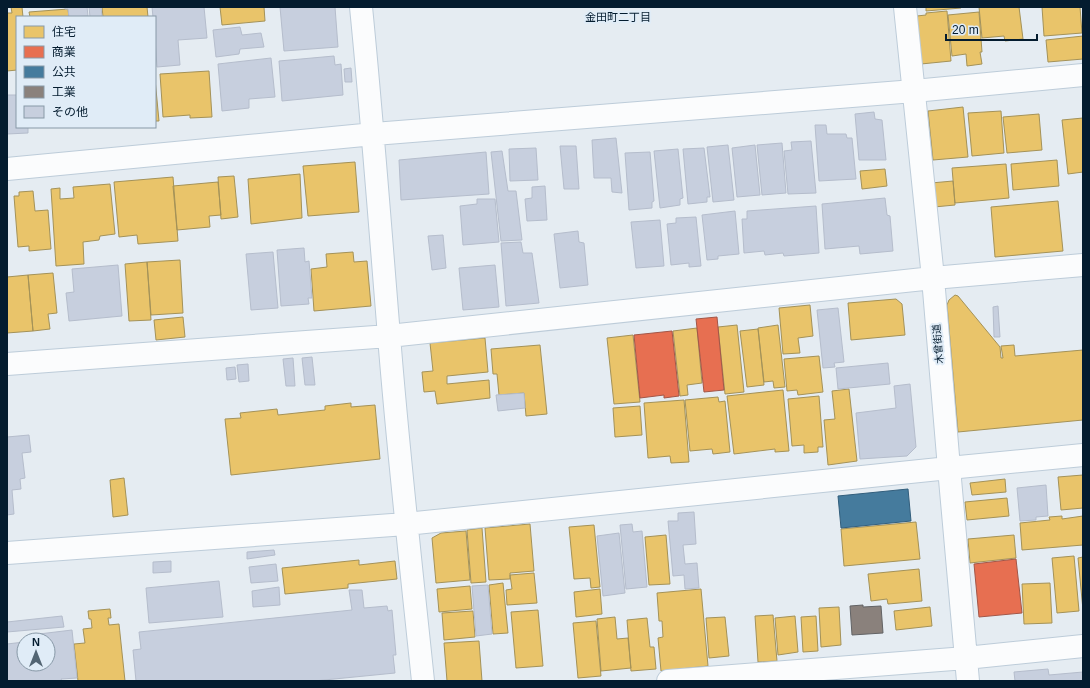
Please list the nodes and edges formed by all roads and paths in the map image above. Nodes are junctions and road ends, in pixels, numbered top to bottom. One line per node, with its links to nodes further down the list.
1 (362, 7): 5 (street)
2 (905, 7): 4 (street, 木曾街道)
3 (1083, 75): 4 (street)
4 (914, 90): 5 (street); 8 (street, 木曾街道)
5 (374, 134): 6 (street); 9 (street)
6 (7, 169)
7 (1083, 265): 8 (street)
8 (933, 278): 9 (street); 12 (street, 木曾街道)
9 (389, 336): 10 (street); 13 (street)
10 (7, 364)
11 (1083, 455): 12 (street)
12 (949, 468): 13 (street); 16 (street, 木曾街道)
13 (406, 524): 14 (street); 17 (street)
14 (7, 553)
15 (1083, 646): 16 (street)
16 (966, 658): 18 (street); 19 (street, 木曾街道)
17 (423, 681)
18 (668, 681)
19 (968, 681)

